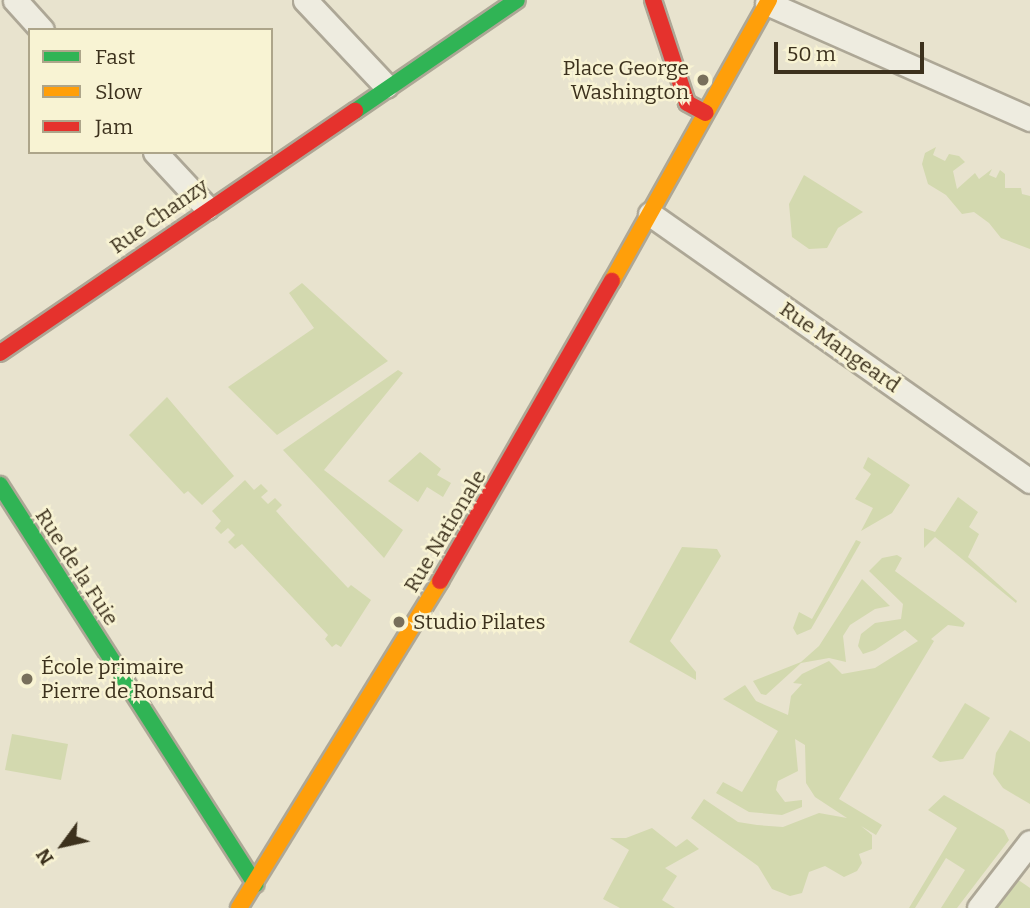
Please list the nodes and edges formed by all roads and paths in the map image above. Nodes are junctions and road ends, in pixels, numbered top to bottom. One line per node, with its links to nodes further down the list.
1 (15, 0): 6 (street)
2 (305, 0): 7 (street)
3 (517, 0): 7 (main road, Rue Chanzy)
4 (653, 0): 8 (main road)
5 (768, 1): 8 (main road); 9 (street)
6 (40, 28)
7 (386, 86): 11 (main road, Rue Chanzy)
8 (706, 113): 12 (main road, Rue Nationale)
9 (1030, 119)
10 (157, 154): 11 (street)
11 (207, 208): 13 (main road, Rue Chanzy)
12 (650, 214): 14 (street, Rue Mangeard); 17 (main road, Rue Nationale)
13 (0, 353)
14 (1030, 481)
15 (0, 485): 17 (main road, Rue de la Fuie)
16 (1030, 842): 19 (street)
17 (255, 884): 18 (main road, Rue Nationale)
18 (239, 908)
19 (979, 908)

